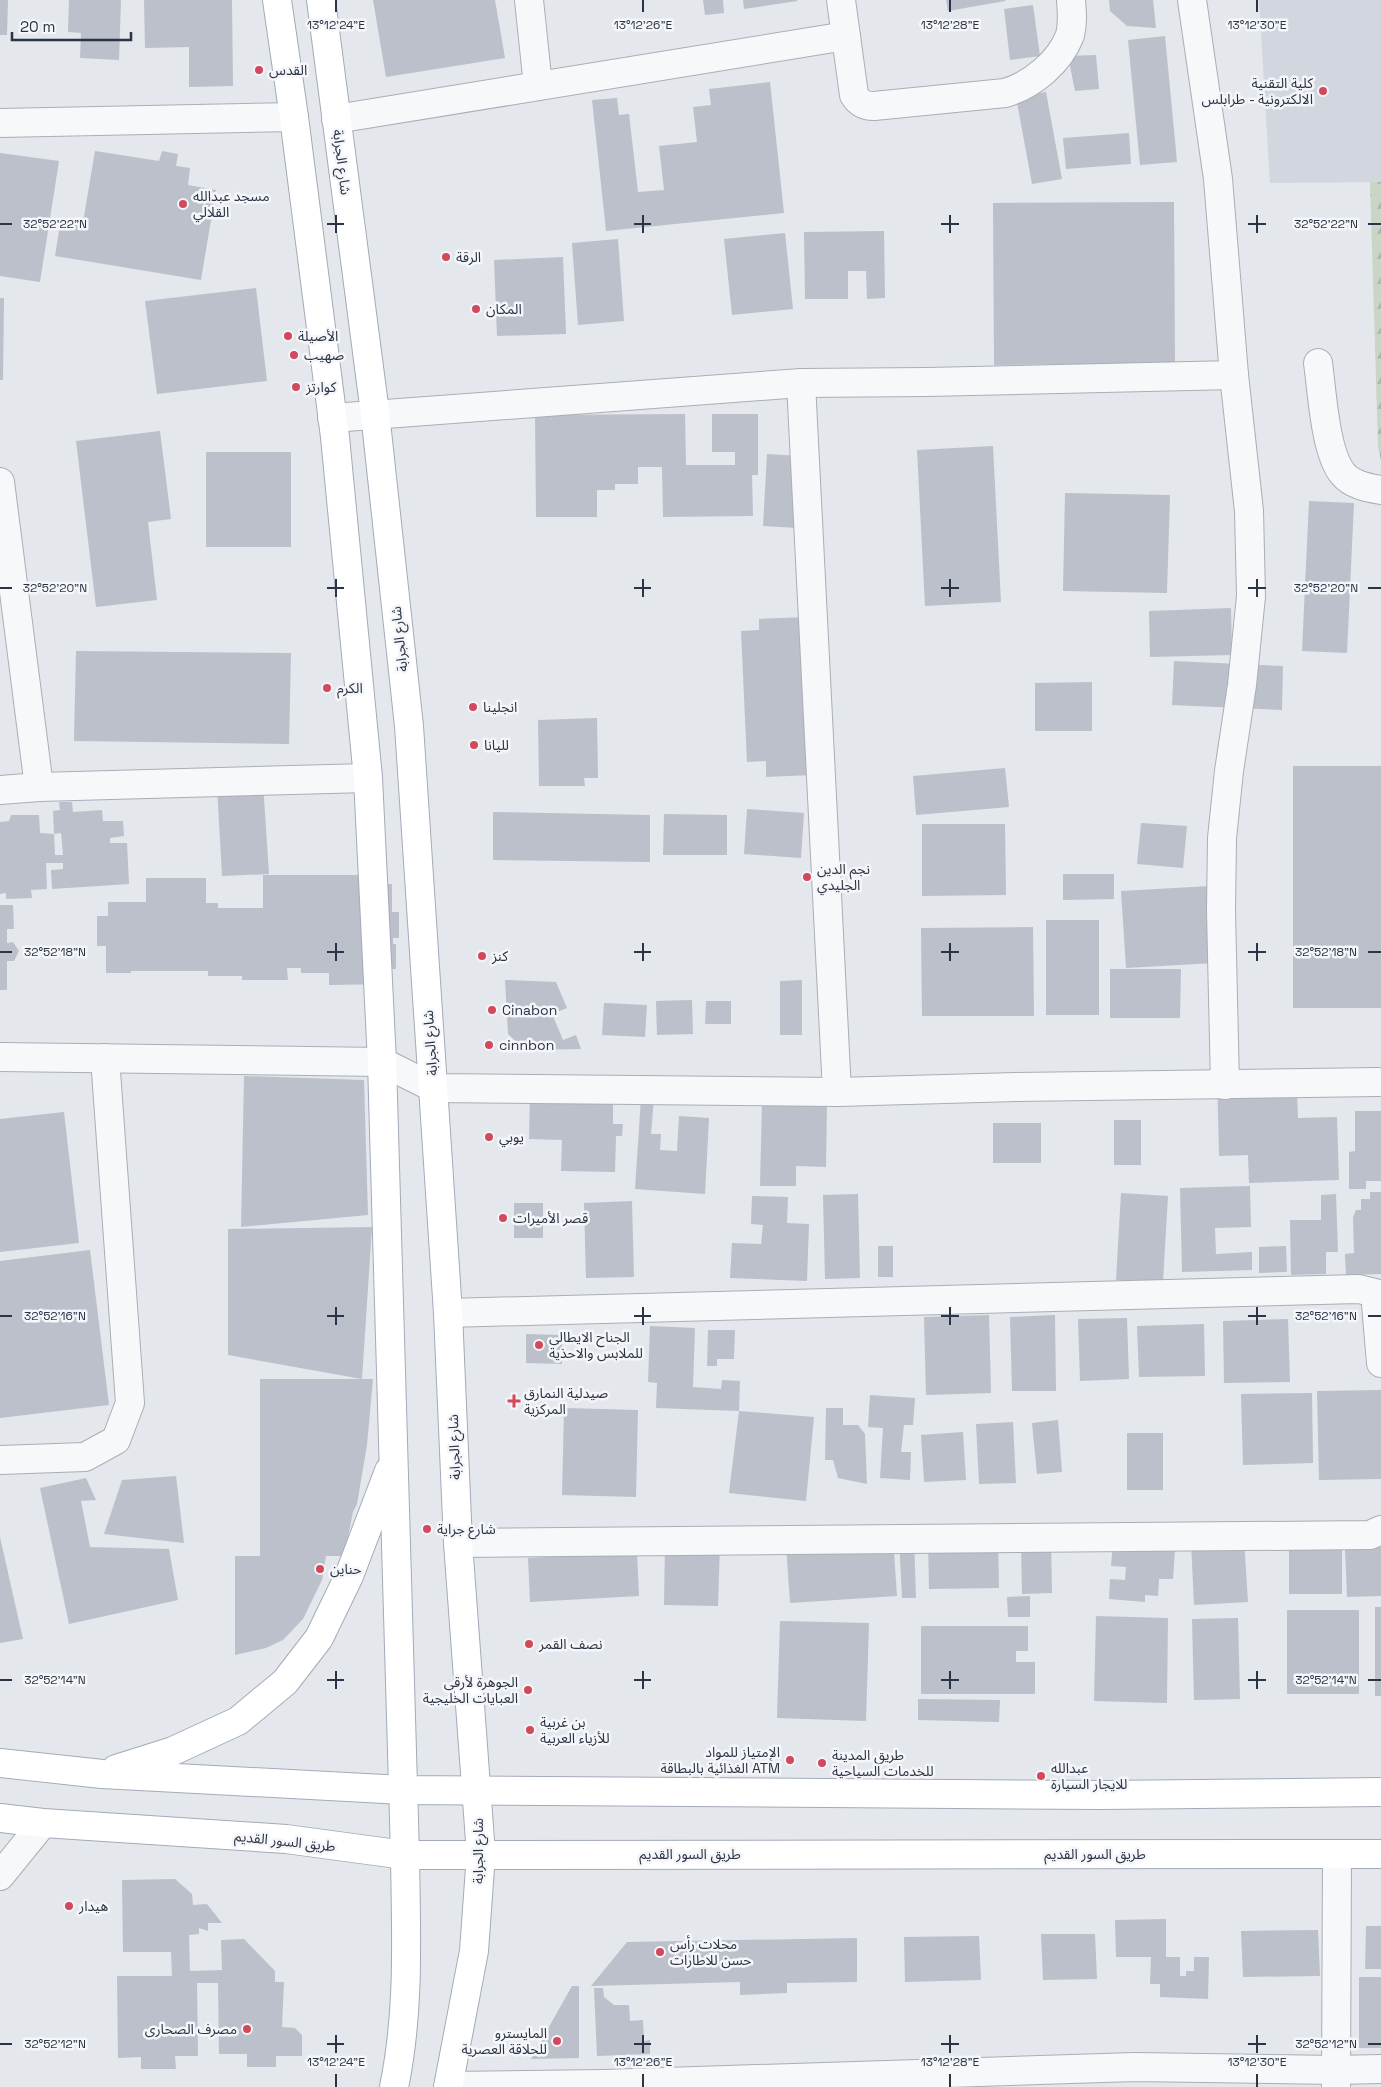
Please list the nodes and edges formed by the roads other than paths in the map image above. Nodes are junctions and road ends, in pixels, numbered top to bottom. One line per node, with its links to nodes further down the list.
1 (277, 0): 9 (main road)
2 (321, 0): 10 (main road, شارع الجرابة)
3 (529, 0): 8 (street)
4 (841, 0): 7 (street)
5 (1072, 0): 7 (street)
6 (1192, 0): 13 (street)
7 (846, 36): 8 (street)
8 (538, 86): 10 (street)
9 (294, 117): 11 (street); 16 (main road)
10 (336, 119): 15 (main road, شارع الجرابة)
11 (0, 123)
12 (1318, 362): 18 (street)
13 (1234, 375): 14 (street); 26 (street)
14 (801, 383): 15 (street); 28 (street)
15 (375, 413): 16 (street); 27 (main road, شارع الجرابة)
16 (332, 418): 19 (main road)
17 (0, 482): 20 (street)
18 (1381, 490)
19 (368, 778): 20 (street); 24 (main road)
20 (39, 787): 21 (street)
21 (0, 790)
22 (0, 1057): 23 (street)
23 (105, 1058): 24 (street); 32 (street)
24 (382, 1062): 27 (street); 31 (main road)
25 (1378, 1082): 26 (street)
26 (1225, 1085): 28 (street)
27 (434, 1088): 28 (street); 29 (main road, شارع الجرابة)
28 (837, 1092)
29 (448, 1313): 30 (street); 34 (main road, شارع الجرابة)
30 (1381, 1363)
31 (394, 1458): 36 (main road); 37 (main road)
32 (0, 1460)
33 (1381, 1530): 34 (street)
34 (458, 1543): 38 (main road, شارع الجرابة)
35 (0, 1763): 36 (main road)
36 (102, 1774): 37 (main road)
37 (403, 1790): 38 (main road); 42 (main road)
38 (476, 1790): 39 (main road); 43 (main road, شارع الجرابة)
39 (1381, 1792)
40 (0, 1818): 41 (main road, طريق السور القديم)
41 (43, 1823): 42 (main road, طريق السور القديم); 46 (street)
42 (405, 1854): 43 (main road, طريق السور القديم); 51 (main road)
43 (481, 1854): 44 (main road, طريق السور القديم); 52 (main road, شارع الجرابة)
44 (1337, 1854): 45 (main road, طريق السور القديم); 49 (street)
45 (1381, 1854)
46 (0, 1876)
47 (1381, 2069): 49 (street)
48 (1135, 2077): 49 (street); 50 (street)
49 (1336, 2079)
50 (604, 2085): 52 (street)
51 (394, 2087)
52 (448, 2087)

